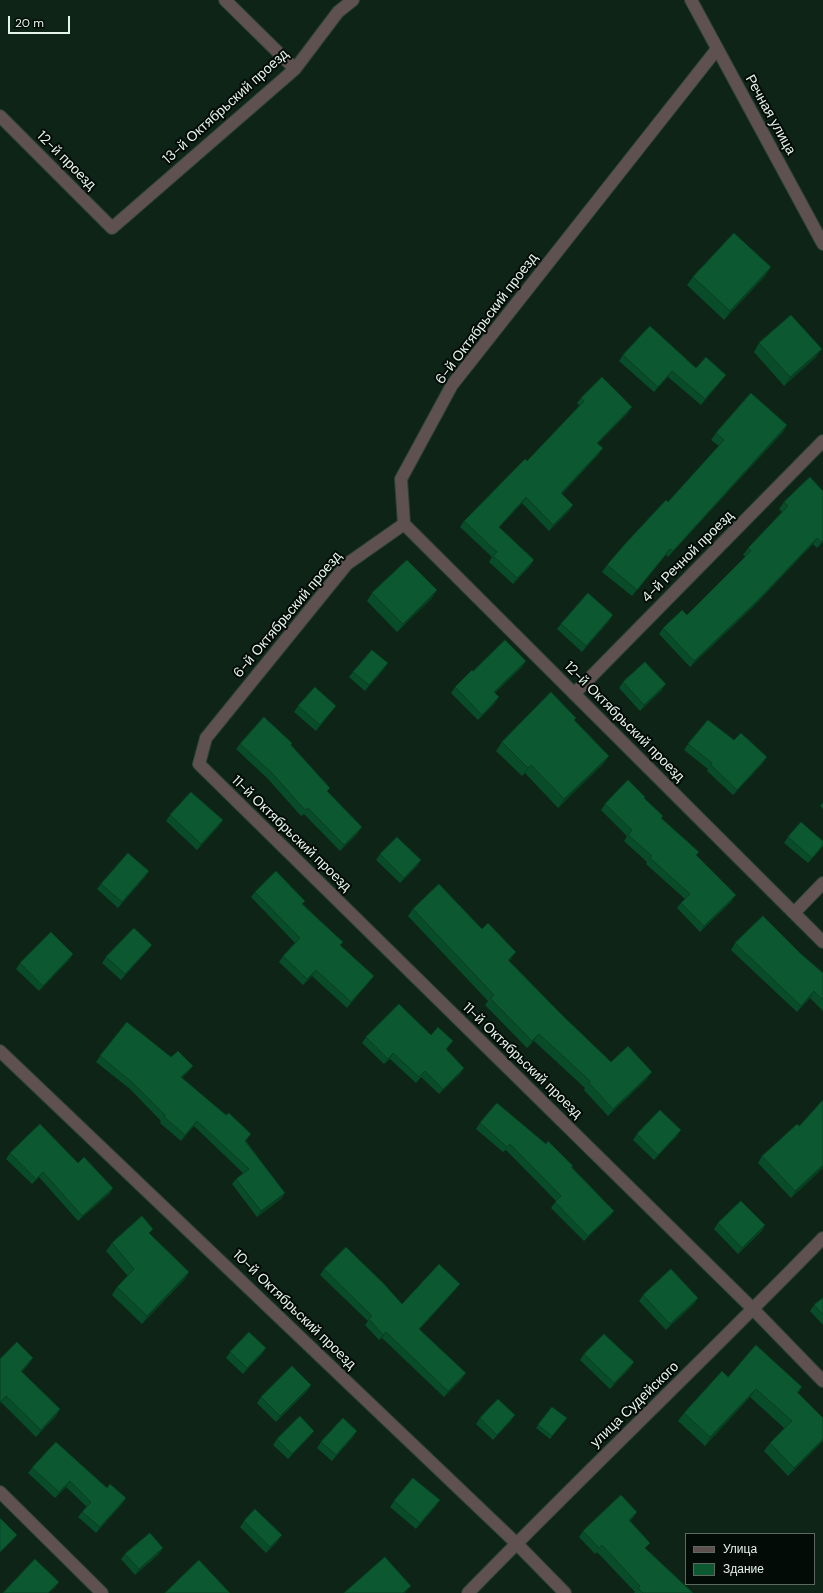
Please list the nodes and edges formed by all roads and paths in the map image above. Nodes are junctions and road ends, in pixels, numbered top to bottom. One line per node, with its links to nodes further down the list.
1 (225, 0): 5 (street)
2 (352, 0): 5 (street, 13-й Октябрьский проезд)
3 (690, 0): 4 (street, Речная улица)
4 (717, 49): 8 (street, Речная улица); 10 (street, 6-й Октябрьский проезд)
5 (295, 69): 7 (street, 13-й Октябрьский проезд)
6 (0, 116): 7 (street, 12-й проезд)
7 (112, 228)
8 (823, 244)
9 (823, 441): 11 (street, 4-й Речной проезд)
10 (404, 524): 11 (street, 12-й Октябрьский проезд); 12 (street, 6-й Октябрьский проезд)
11 (574, 694): 14 (street, 12-й Октябрьский проезд)
12 (199, 764): 18 (street, 11-й Октябрьский проезд)
13 (823, 884): 14 (street)
14 (794, 913): 15 (street, 12-й Октябрьский проезд)
15 (823, 942)
16 (0, 1051): 21 (street, 10-й Октябрьский проезд)
17 (823, 1238): 18 (street, улица Судейского)
18 (753, 1309): 19 (street, 11-й Октябрьский проезд); 21 (street, улица Судейского)
19 (823, 1381)
20 (0, 1492): 22 (street)
21 (516, 1543): 23 (street, улица Судейского); 24 (street, 10-й Октябрьский проезд)
22 (102, 1593)
23 (468, 1593)
24 (565, 1593)

